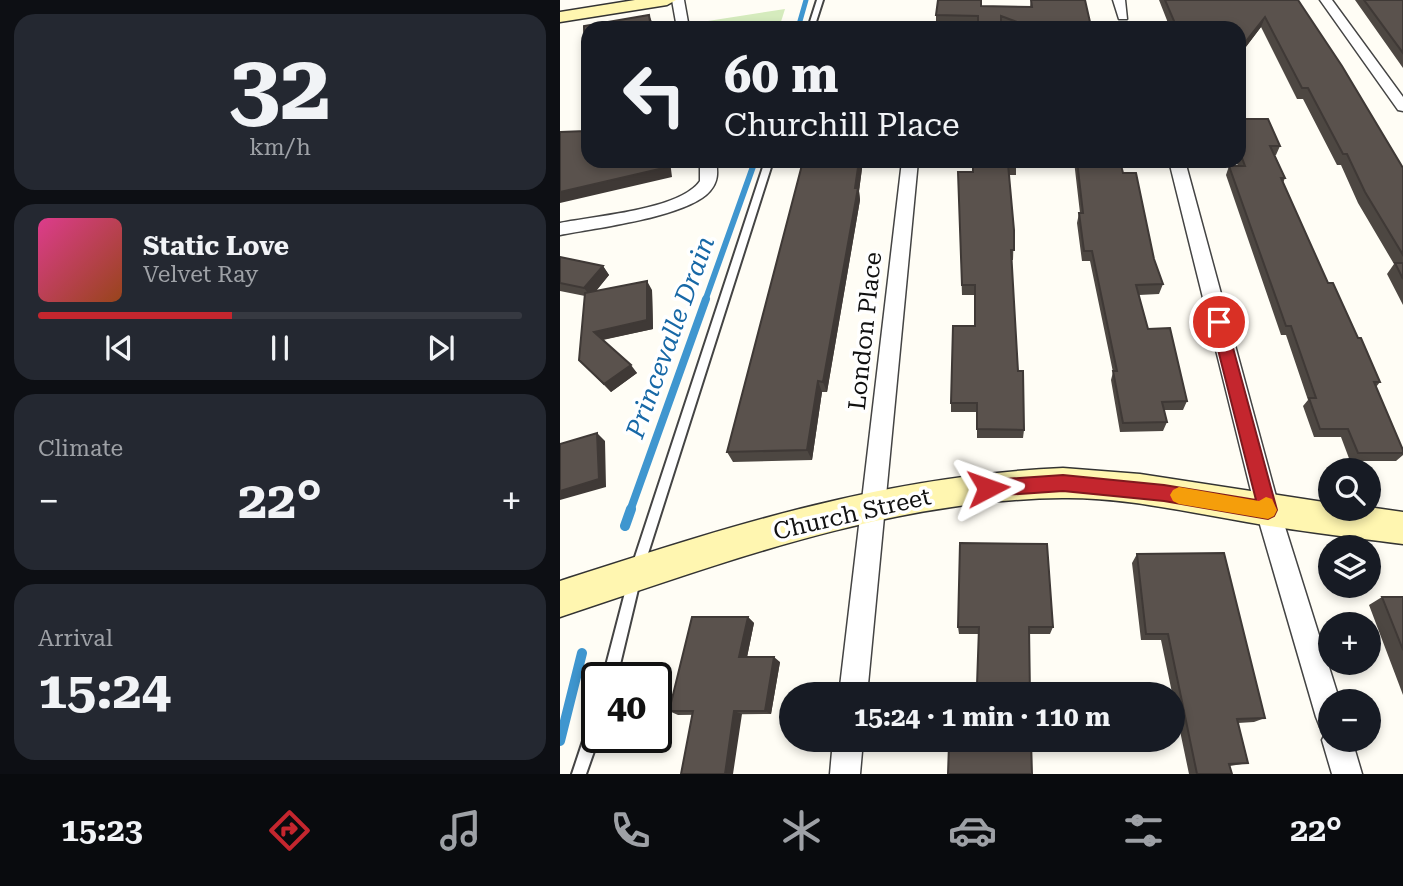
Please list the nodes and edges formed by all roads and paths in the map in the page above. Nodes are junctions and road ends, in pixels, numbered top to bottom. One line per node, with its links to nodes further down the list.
1 (580, 0): 7 (street)
2 (667, 0): 9 (street)
3 (678, 0): 10 (street)
4 (820, 0): 11 (lane)
5 (1119, 0): 8 (street)
6 (1326, 0): 12 (street)
7 (560, 3)
8 (1123, 16)
9 (560, 17)
10 (682, 21)
11 (813, 21)
12 (1401, 100)
13 (709, 168): 17 (street)
14 (767, 168): 21 (lane)
15 (909, 168): 18 (street, London Place)
16 (1179, 168): 19 (street)
17 (560, 229)
18 (872, 506): 19 (street, Church Street); 21 (street, Church Street); 24 (street, London Place)
19 (1268, 510): 20 (street, Church Street); 25 (street)
20 (1403, 528)
21 (635, 575): 22 (street, Church Street); 23 (lane)
22 (560, 599)
23 (614, 662)
24 (854, 682)
25 (1322, 689)
26 (847, 752): 30 (street)
27 (1341, 752): 31 (street)
28 (586, 753): 29 (lane)
29 (579, 774)
30 (845, 774)
31 (1347, 774)

